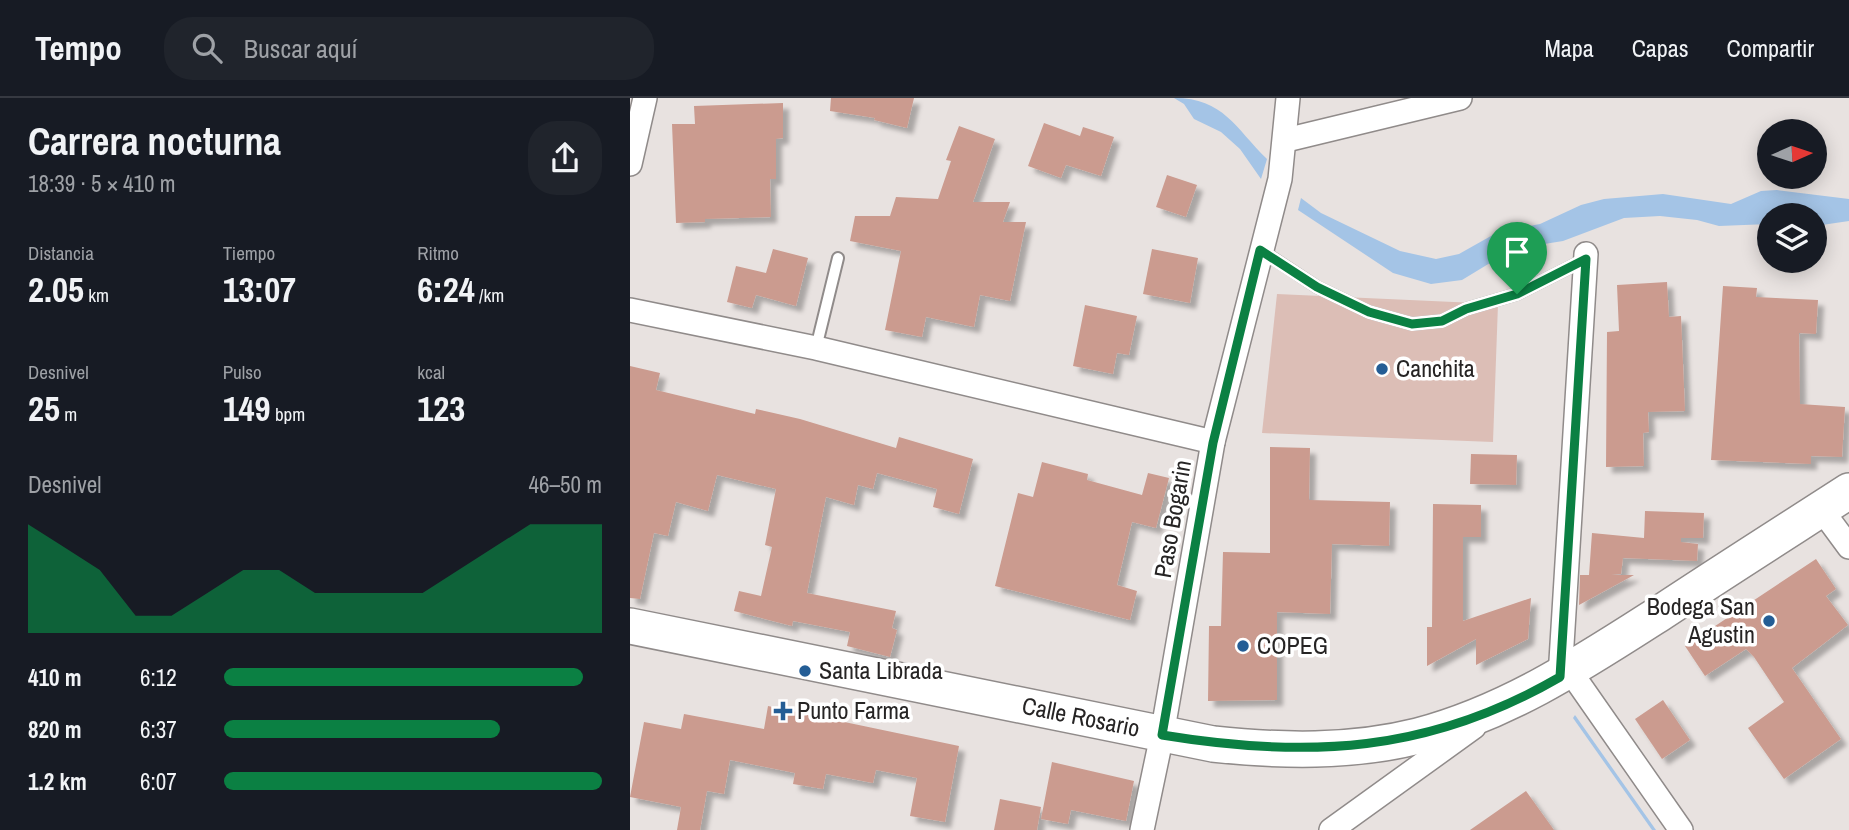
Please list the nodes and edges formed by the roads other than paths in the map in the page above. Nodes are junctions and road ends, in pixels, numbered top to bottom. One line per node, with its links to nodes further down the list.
1 (645, 98): 5 (street)
2 (1288, 98): 4 (street)
3 (1461, 98): 4 (street)
4 (1286, 140): 6 (street, Paso Bogarin)
5 (630, 164)
6 (1260, 250): 7 (lane); 11 (street, Paso Bogarin)
7 (1586, 257): 15 (street)
8 (838, 258): 10 (lane)
9 (630, 310): 10 (street)
10 (816, 348): 11 (street)
11 (1213, 443): 17 (street, Paso Bogarin)
12 (1835, 500): 13 (street); 15 (main road, Calle Rosario)
13 (1849, 547)
14 (630, 626): 17 (main road, Calle Rosario)
15 (1565, 674): 16 (main road, Calle Rosario); 20 (street)
16 (1501, 708): 17 (main road, Calle Rosario); 19 (street)
17 (1162, 735): 18 (street, Paso Bogarin)
18 (1142, 830)
19 (1331, 830)
20 (1681, 830)

